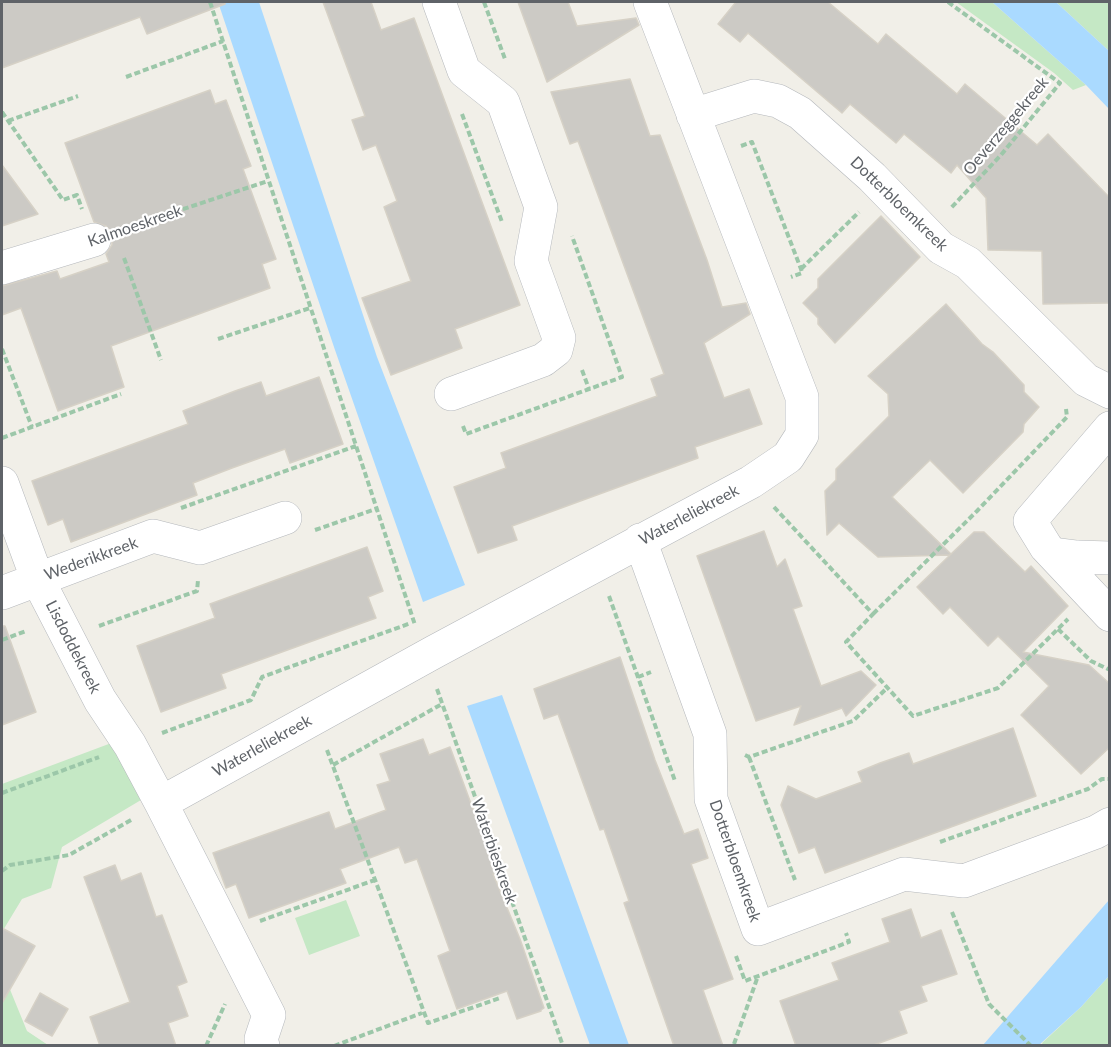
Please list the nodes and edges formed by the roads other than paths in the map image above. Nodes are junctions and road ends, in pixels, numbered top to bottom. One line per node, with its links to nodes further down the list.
1 (439, 2): 7 (street)
2 (650, 2): 3 (street, Waterleliekreek)
3 (693, 115): 6 (street, Dotterbloemkreek); 11 (street, Waterleliekreek)
4 (104, 236): 5 (street, Kalmoeskreek)
5 (2, 268)
6 (1098, 386)
7 (451, 394)
8 (1110, 428): 12 (street)
9 (2, 483): 14 (street, Lisdoddekreek)
10 (285, 518): 14 (street, Wederikkreek)
11 (640, 540): 17 (street, Waterleliekreek); 18 (street, Dotterbloemkreek)
12 (1053, 554): 13 (street); 16 (street)
13 (1110, 558)
14 (37, 579): 15 (street, Wederikkreek); 17 (street, Lisdoddekreek)
15 (2, 593)
16 (1101, 605)
17 (161, 803): 19 (street)
18 (1110, 824)
19 (263, 1046)

